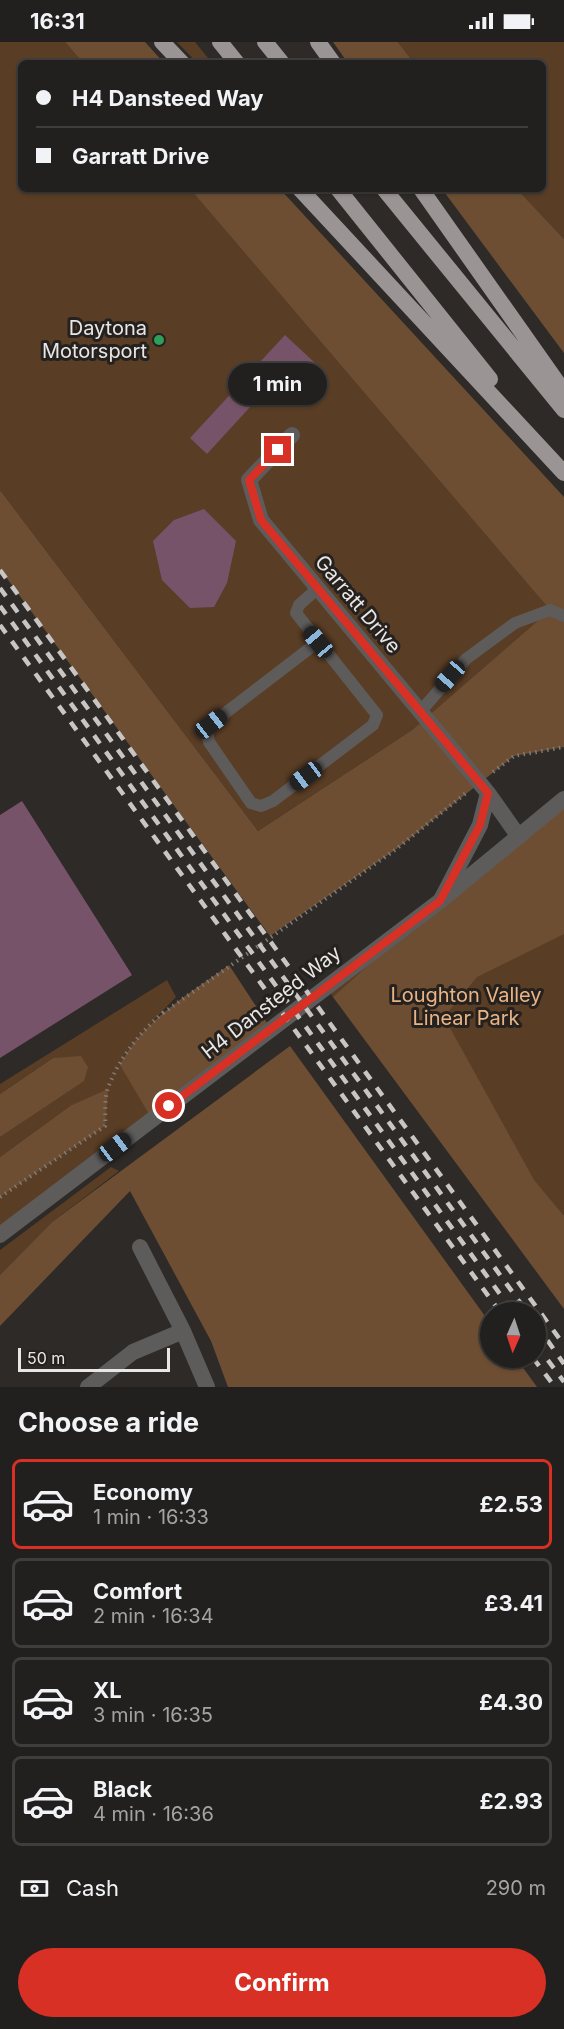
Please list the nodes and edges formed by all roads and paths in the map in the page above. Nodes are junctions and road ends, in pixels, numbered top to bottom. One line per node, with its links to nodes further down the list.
1 (162, 42): 5 (highway)
2 (220, 42): 6 (highway)
3 (265, 42): 7 (highway)
4 (318, 42): 8 (highway)
5 (179, 60)
6 (235, 60)
7 (280, 60)
8 (331, 60)
9 (303, 192): 16 (highway)
10 (340, 192): 16 (highway)
11 (386, 192): 14 (highway)
12 (423, 192): 13 (highway)
13 (564, 392)
14 (564, 410)
15 (292, 435): 17 (street, Garratt Drive)
16 (564, 472)
17 (318, 588): 19 (lane); 20 (street, Garratt Drive)
18 (564, 616): 20 (lane)
19 (318, 642): 19 (lane)
20 (420, 712): 22 (street, Garratt Drive)
21 (564, 747): 22 (path)
22 (484, 788): 24 (street, Garratt Drive); 25 (street); 27 (path)
23 (564, 799): 24 (street, H4 Dansteed Way)
24 (519, 837): 25 (street, H4 Dansteed Way)
25 (440, 901): 29 (street, H4 Dansteed Way)
26 (209, 980): 27 (path)
27 (163, 1013): 28 (path)
28 (0, 1197)
29 (0, 1235)
30 (140, 1247): 31 (street)
31 (183, 1330): 32 (street); 33 (street)
32 (88, 1387)
33 (207, 1387)

